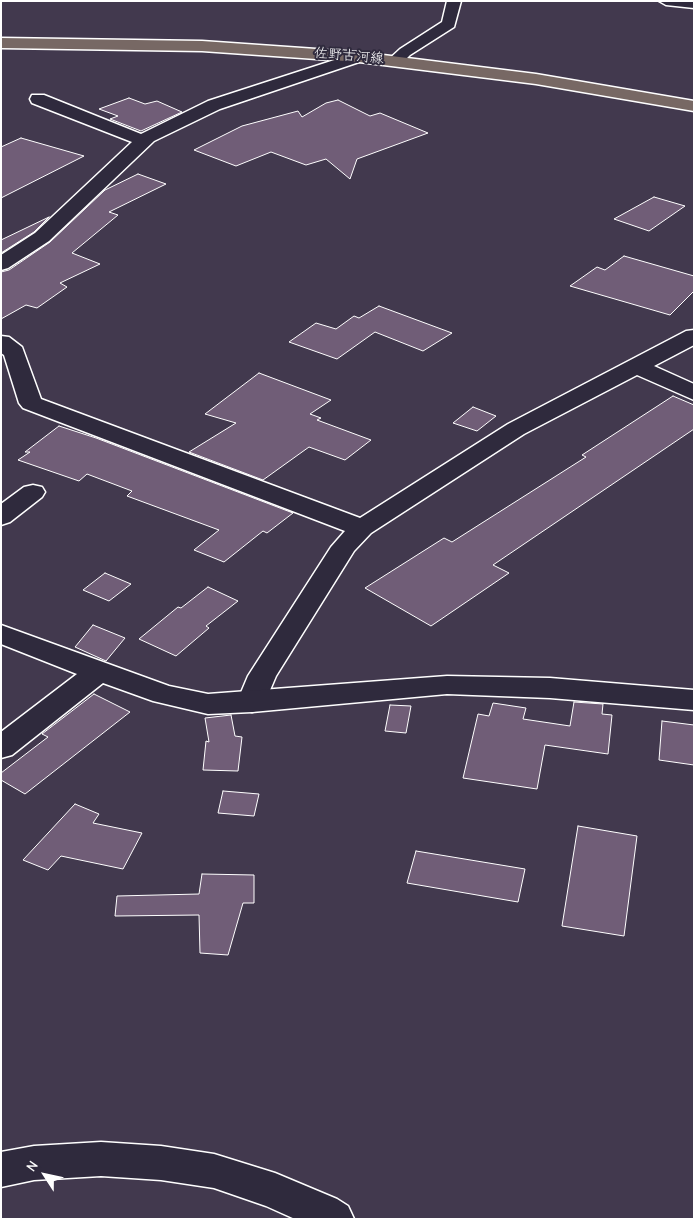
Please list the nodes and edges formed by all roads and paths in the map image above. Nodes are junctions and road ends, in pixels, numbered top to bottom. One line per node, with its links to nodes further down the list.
1 (454, 1): 6 (street)
2 (666, 1): 3 (street)
3 (694, 4)
4 (1, 43): 5 (main road, 佐野古河線)
5 (359, 57): 6 (main road, 佐野古河線); 9 (street)
6 (395, 61): 8 (main road, 佐野古河線)
7 (38, 99): 9 (street)
8 (694, 106)
9 (144, 141): 10 (street)
10 (1, 264)
11 (694, 336): 13 (street)
12 (1, 342): 17 (street)
13 (637, 366): 14 (street); 17 (street)
14 (694, 393)
15 (33, 492): 16 (street)
16 (1, 516)
17 (362, 528): 21 (street)
18 (1, 634): 19 (street)
19 (99, 672): 21 (street); 22 (street)
20 (694, 700): 21 (street)
21 (252, 702)
22 (1, 748)
23 (1, 1170): 24 (street)
24 (334, 1219)

